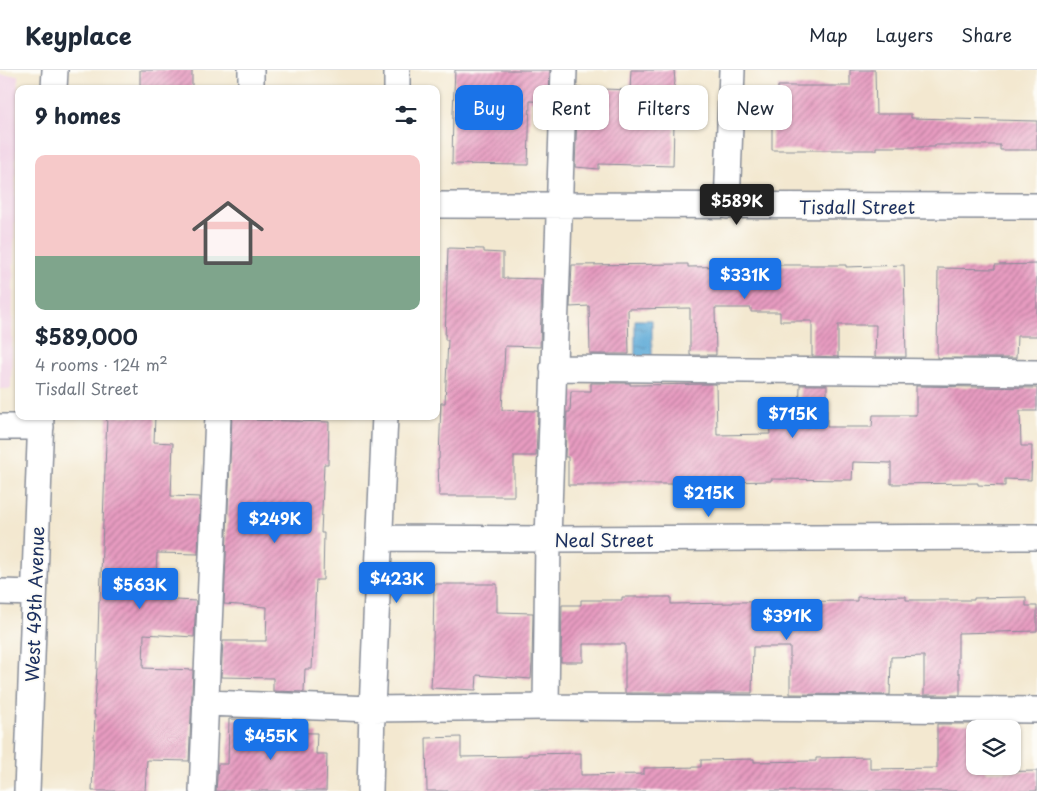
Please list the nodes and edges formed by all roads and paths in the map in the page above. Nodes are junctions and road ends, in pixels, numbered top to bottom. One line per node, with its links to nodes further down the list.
1 (55, 70): 6 (street)
2 (251, 70): 7 (street)
3 (398, 70): 8 (street)
4 (564, 70): 10 (street)
5 (732, 70): 11 (street)
6 (54, 85)
7 (251, 85)
8 (397, 85)
9 (440, 205): 10 (street, Tisdall Street)
10 (559, 205): 11 (street, Tisdall Street); 13 (street)
11 (727, 206): 12 (street, Tisdall Street)
12 (1037, 206)
13 (553, 368): 14 (street); 21 (street)
14 (1037, 373)
15 (218, 420): 24 (street)
16 (385, 420): 20 (street)
17 (41, 422): 18 (street); 23 (street, West 49th Avenue)
18 (0, 426)
19 (1037, 537): 21 (street, Neal Street)
20 (380, 538): 21 (street, Neal Street); 26 (street)
21 (548, 539): 25 (street)
22 (0, 592): 23 (street)
23 (34, 592): 28 (street, West 49th Avenue)
24 (205, 703): 26 (street); 29 (street)
25 (546, 707): 26 (street); 27 (street)
26 (372, 709): 30 (street)
27 (1037, 710)
28 (27, 791)
29 (202, 791)
30 (370, 791)

